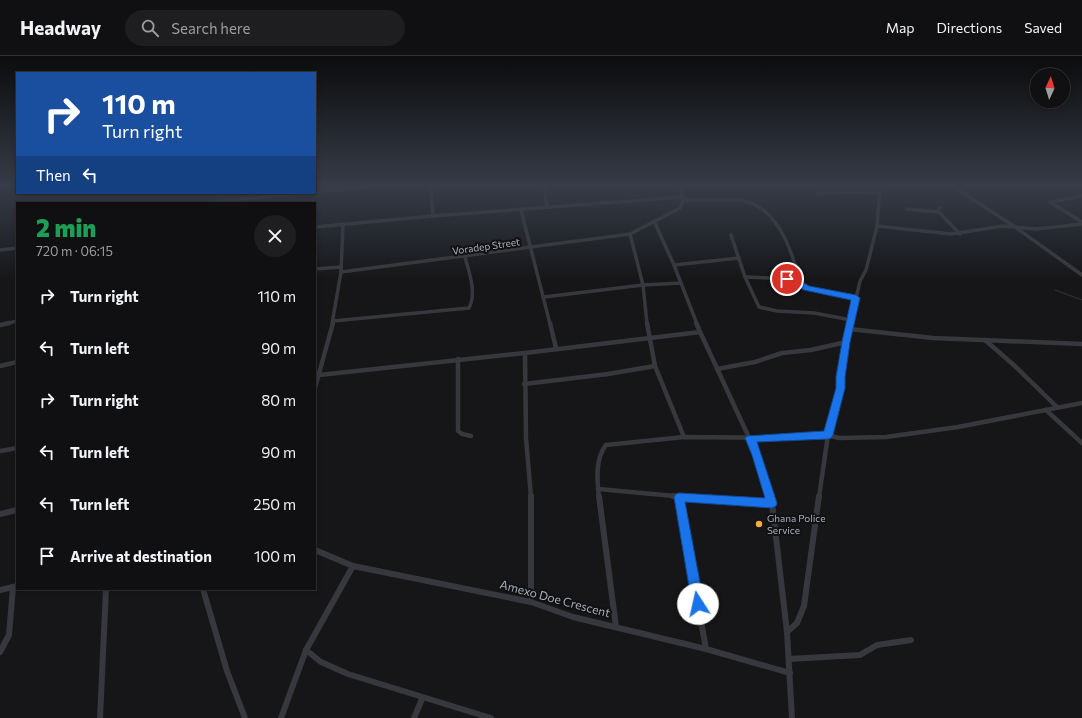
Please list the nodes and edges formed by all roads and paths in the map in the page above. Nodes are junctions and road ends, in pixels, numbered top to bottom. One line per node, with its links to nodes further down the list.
1 (414, 218): 10 (street)
2 (523, 218): 18 (street)
3 (660, 218): 8 (street, Voradep Street)
4 (769, 218): 28 (street)
5 (878, 218): 12 (street)
6 (947, 218): 15 (street)
7 (1001, 218): 13 (street)
8 (654, 221): 14 (street, Voradep Street); 22 (street)
9 (1082, 223): 13 (street)
10 (343, 225): 11 (street); 23 (street)
11 (316, 226)
12 (877, 226): 15 (street); 32 (street)
13 (1015, 227): 15 (street); 26 (street)
14 (630, 234): 18 (street, Voradep Street); 30 (street)
15 (960, 234)
16 (731, 235): 21 (street)
17 (16, 248): 19 (street)
18 (530, 248): 20 (street, Voradep Street); 31 (street)
19 (0, 250)
20 (465, 257): 25 (street, Voradep Street); 35 (street)
21 (739, 258): 22 (street); 27 (street)
22 (674, 265): 29 (street)
23 (341, 267): 24 (street); 25 (street)
24 (316, 269)
25 (341, 272): 35 (street)
26 (1082, 275)
27 (745, 277): 28 (street); 33 (street)
28 (796, 279): 32 (street)
29 (681, 283): 30 (street); 38 (street)
30 (643, 285): 31 (street); 39 (street)
31 (544, 297): 43 (street)
32 (856, 298): 33 (street)
33 (851, 320): 37 (street)
34 (16, 321): 36 (street)
35 (333, 321): 49 (street)
36 (0, 325)
37 (849, 328): 40 (street); 41 (street)
38 (700, 332): 39 (street); 50 (street)
39 (649, 338): 43 (street); 48 (street)
40 (985, 339): 42 (street); 55 (street)
41 (846, 342): 50 (street); 57 (street)
42 (1082, 344)
43 (556, 348): 44 (street)
44 (525, 353): 45 (street); 52 (street)
45 (458, 359): 51 (street); 58 (street)
46 (16, 362): 47 (street)
47 (0, 366)
48 (656, 366): 52 (street); 59 (street)
49 (317, 369): 51 (street)
50 (717, 369): 60 (street)
51 (319, 375): 53 (street)
52 (524, 384): 75 (street)
53 (316, 385)
54 (1082, 403): 55 (street)
55 (1057, 407): 56 (street)
56 (1046, 410): 57 (street); 61 (street)
57 (828, 435): 60 (street); 77 (street)
58 (470, 436)
59 (684, 437): 60 (street); 64 (street)
60 (750, 438): 66 (street)
61 (1082, 443)
62 (16, 448): 63 (street)
63 (0, 451)
64 (598, 489): 65 (street); 76 (street)
65 (679, 497): 66 (street); 79 (street)
66 (772, 503): 77 (street)
67 (16, 510): 68 (street)
68 (0, 514)
69 (316, 550): 70 (street, Amexo Doe Crescent)
70 (353, 566): 75 (street, Amexo Doe Crescent); 80 (street)
71 (15, 586): 72 (street); 81 (street)
72 (0, 590)
73 (106, 590): 85 (street)
74 (204, 590): 86 (street)
75 (531, 602): 76 (street, Amexo Doe Crescent)
76 (616, 627): 79 (street, Amexo Doe Crescent)
77 (787, 632): 82 (street)
78 (911, 640): 82 (street)
79 (706, 649): 83 (street, Amexo Doe Crescent)
80 (306, 650): 84 (street); 87 (street)
81 (0, 652)
82 (789, 659): 83 (street)
83 (790, 673): 90 (street)
84 (422, 699): 88 (street); 89 (street)
85 (100, 718)
86 (246, 718)
87 (281, 718)
88 (414, 718)
89 (491, 718)
90 (792, 718)

